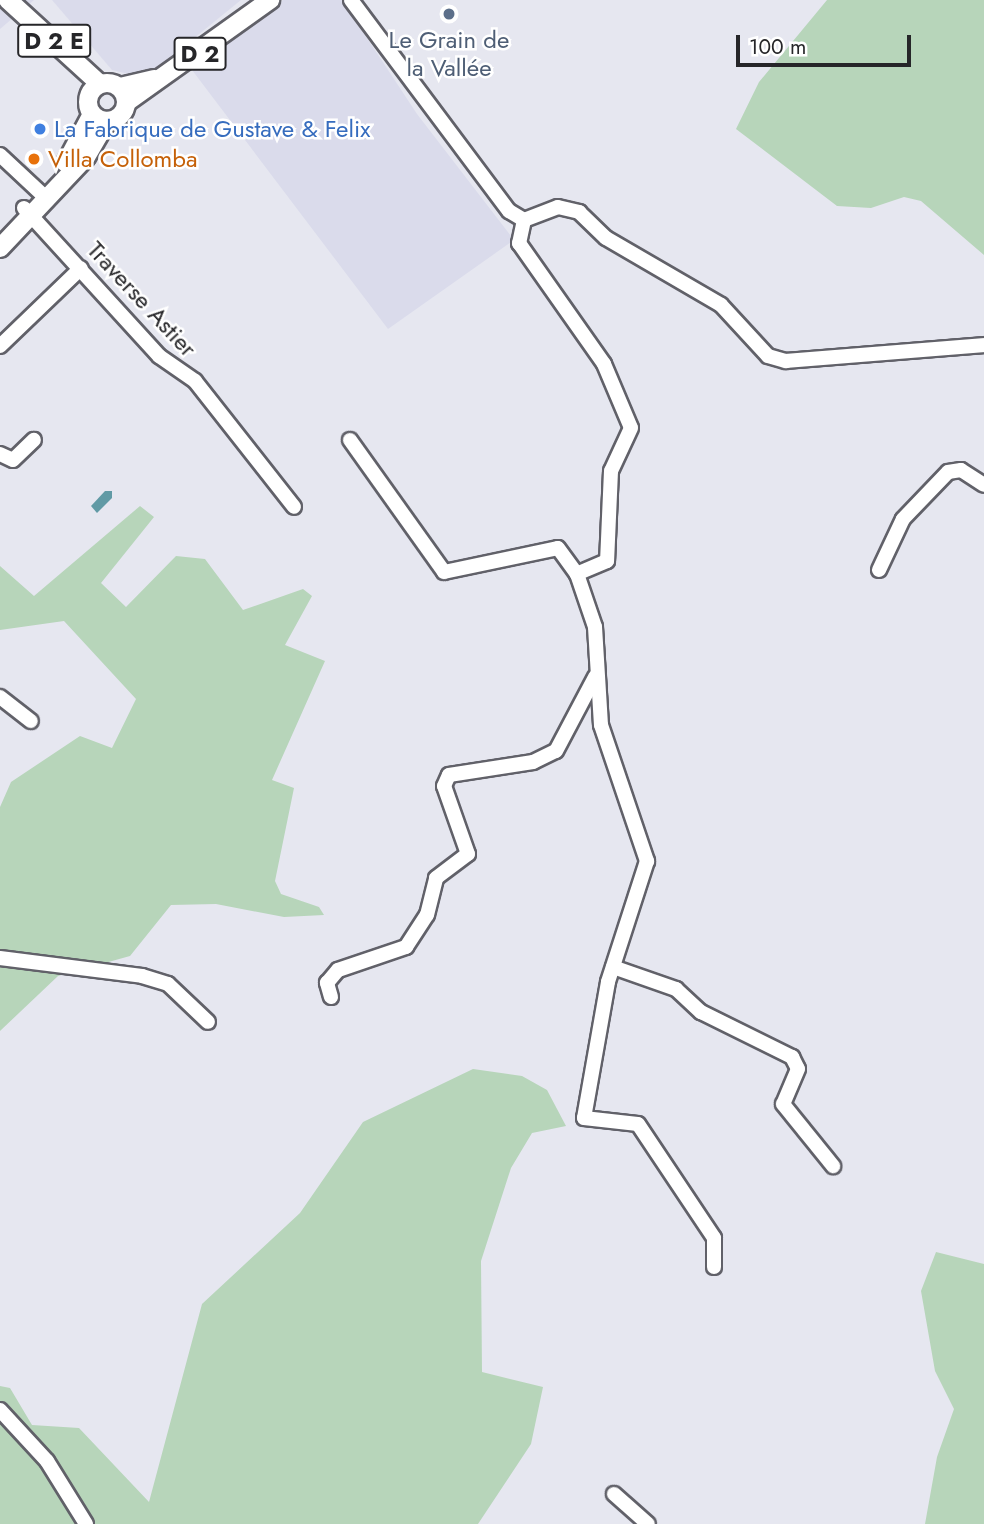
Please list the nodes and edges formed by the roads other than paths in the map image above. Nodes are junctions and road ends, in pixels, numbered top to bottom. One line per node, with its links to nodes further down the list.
1 (8, 0): 5 (main road, D 2 E)
2 (257, 0): 6 (main road, D 2)
3 (270, 0): 6 (main road, D 2)
4 (351, 0): 11 (street)
5 (100, 84): 6 (main road); 7 (main road)
6 (123, 94): 7 (main road)
7 (100, 118): 9 (main road)
8 (2, 160): 9 (street)
9 (43, 195): 10 (main road)
10 (27, 212): 12 (main road); 13 (main road); 14 (street, Traverse Astier)
11 (524, 220): 15 (street); 23 (street)
12 (0, 233)
13 (0, 248)
14 (82, 268): 16 (street); 21 (street, Traverse Astier)
15 (984, 345)
16 (0, 346)
17 (34, 440): 19 (street)
18 (350, 440): 23 (street)
19 (0, 454)
20 (984, 485): 22 (street)
21 (294, 507)
22 (879, 570)
23 (577, 574): 24 (street)
24 (597, 673): 28 (street); 29 (street)
25 (0, 697): 26 (street)
26 (31, 721)
27 (0, 958): 30 (street)
28 (613, 967): 31 (street); 32 (street)
29 (331, 997)
30 (208, 1023)
31 (833, 1166)
32 (714, 1267)
33 (0, 1410): 35 (street)
34 (614, 1494): 36 (street)
35 (86, 1524)
36 (648, 1524)

